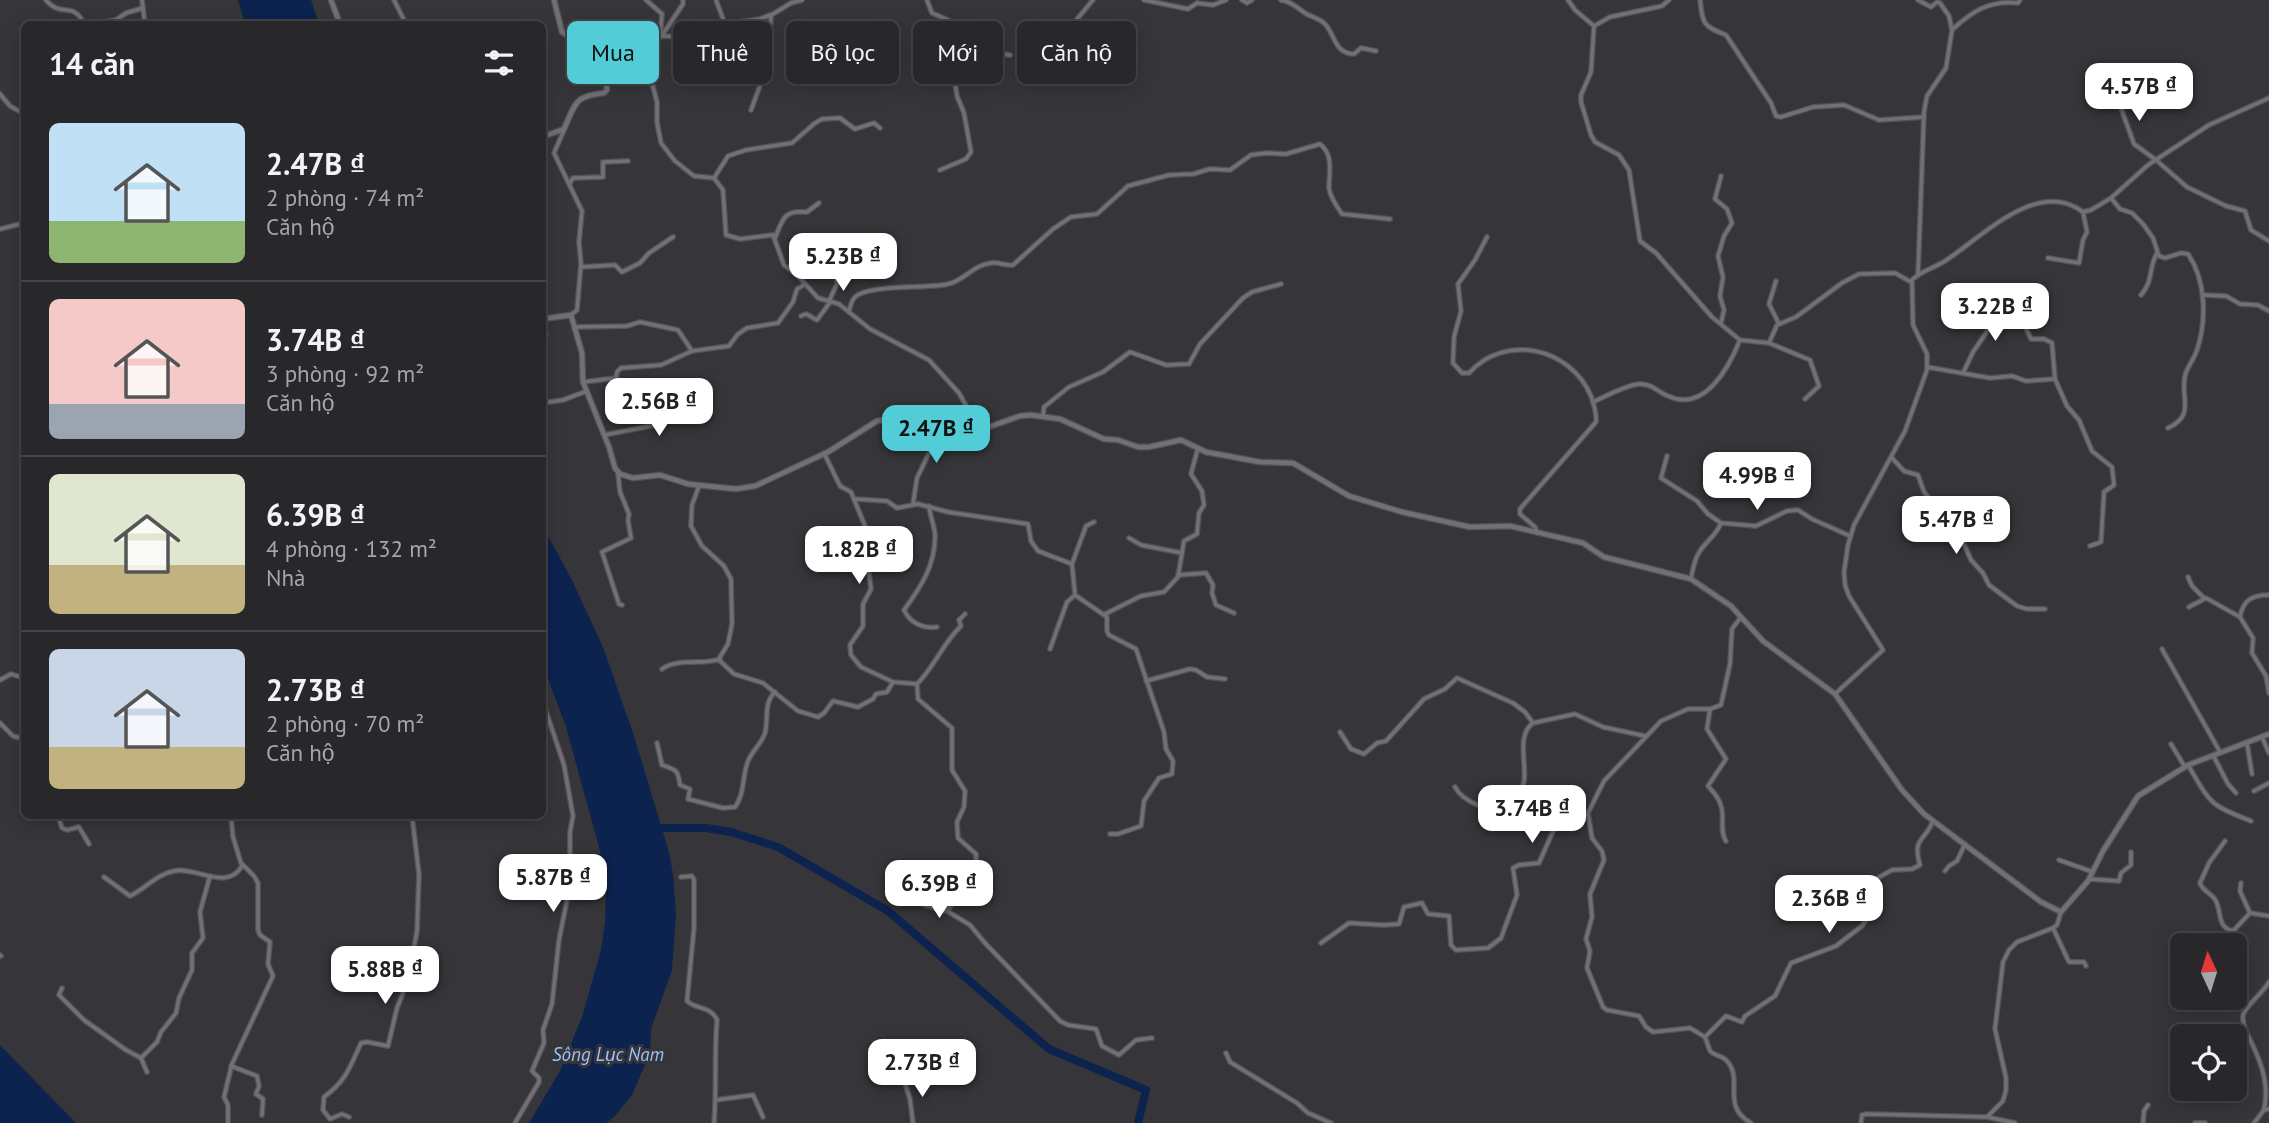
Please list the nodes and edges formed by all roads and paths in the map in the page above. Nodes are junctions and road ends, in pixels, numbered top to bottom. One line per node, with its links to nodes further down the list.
1 (46, 0): 26 (street)
2 (142, 0): 23 (street)
3 (331, 0): 30 (street)
4 (394, 0): 31 (street)
5 (554, 0): 38 (street)
6 (646, 0): 39 (street)
7 (683, 0): 39 (street)
8 (716, 0): 32 (street)
9 (802, 0): 25 (street)
10 (927, 0): 34 (street)
11 (1144, 0): 12 (street)
12 (1226, 0)
13 (1242, 0): 14 (street)
14 (1252, 0)
15 (1281, 0): 41 (street)
16 (1568, 0): 36 (street)
17 (1669, 0): 36 (street)
18 (1700, 0): 52 (street)
19 (1918, 0): 37 (street)
20 (2020, 0): 22 (street)
21 (1090, 1): 35 (street)
22 (1991, 1): 37 (street)
23 (143, 8): 24 (street); 29 (street)
24 (121, 16): 27 (street); 28 (street)
25 (771, 16): 33 (street); 50 (street)
26 (85, 21)
27 (109, 21)
28 (119, 21)
29 (145, 21)
30 (339, 21)
31 (404, 21)
32 (724, 21)
33 (742, 21)
34 (946, 21)
35 (1074, 21)
36 (1594, 26): 91 (street)
37 (1952, 30): 52 (street)
38 (567, 35)
39 (661, 37): 40 (street)
40 (673, 37)
41 (1376, 51)
42 (1003, 55): 43 (street)
43 (1010, 55)
44 (2120, 81): 56 (street)
45 (608, 84): 54 (street)
46 (652, 84): 60 (street)
47 (955, 84): 58 (street)
48 (0, 94): 51 (street)
49 (2269, 97): 56 (street)
50 (751, 110)
51 (21, 113)
52 (1924, 117): 76 (street)
53 (880, 128): 60 (street)
54 (564, 129): 55 (street); 61 (street)
55 (546, 136)
56 (2156, 160): 62 (street); 71 (street)
57 (628, 161): 61 (street)
58 (940, 170)
59 (1721, 176): 91 (street)
60 (713, 178): 70 (street)
61 (570, 183): 75 (street)
62 (2110, 198): 64 (street); 72 (street)
63 (819, 203): 70 (street)
64 (2083, 212): 74 (street); 76 (street)
65 (1390, 219): 86 (street)
66 (21, 224): 67 (street)
67 (0, 229)
68 (673, 237): 75 (street)
69 (1487, 237): 105 (street)
70 (775, 238): 80 (street)
71 (2269, 241)
72 (2157, 253): 81 (street); 82 (street)
73 (841, 254): 84 (street)
74 (2048, 258)
75 (581, 267): 87 (street)
76 (1919, 275): 78 (street)
77 (1776, 281): 92 (street)
78 (1911, 282): 92 (street); 97 (street)
79 (1280, 284): 106 (street)
80 (806, 285): 84 (street); 96 (street)
81 (2141, 295)
82 (2203, 295): 85 (street); 108 (street)
83 (2019, 300): 98 (street)
84 (830, 301): 86 (street); 88 (street)
85 (2269, 311)
86 (849, 312): 109 (street)
87 (571, 315): 89 (street); 93 (street)
88 (801, 316)
89 (546, 318)
90 (2022, 320): 99 (street)
91 (1721, 323): 94 (street)
92 (1779, 324): 95 (street)
93 (574, 327): 96 (street); 100 (street)
94 (1741, 340): 95 (street); 105 (street)
95 (1769, 343): 103 (street)
96 (692, 351): 100 (street)
97 (1927, 367): 98 (street); 114 (street)
98 (1963, 373): 99 (street)
99 (2055, 379): 125 (street)
100 (583, 382): 101 (street)
101 (587, 391): 104 (street); 110 (street)
102 (677, 398): 110 (street)
103 (1805, 399)
104 (546, 402)
105 (1593, 402): 122 (street)
106 (1043, 417): 109 (street); 111 (street)
107 (938, 421): 109 (street); 112 (street); 118 (street)
108 (2168, 428)
109 (975, 429)
110 (604, 435): 115 (street)
111 (1198, 448): 122 (street); 127 (street)
112 (824, 453): 116 (street); 117 (street)
113 (1668, 456): 121 (street)
114 (1892, 458): 123 (street); 138 (street)
115 (618, 473): 116 (street); 136 (street)
116 (699, 486): 147 (street)
117 (854, 499): 118 (street); 126 (street)
118 (913, 504): 119 (street)
119 (929, 506): 128 (street); 144 (street)
120 (1094, 522): 128 (street)
121 (1721, 523): 123 (street); 132 (street)
122 (1537, 533): 132 (street)
123 (1850, 536): 157 (street)
124 (1129, 538): 127 (street)
125 (2090, 546)
126 (863, 547): 129 (street); 153 (street)
127 (1182, 553): 130 (street)
128 (1072, 564): 133 (street)
129 (816, 570)
130 (1178, 575): 139 (street); 141 (street)
131 (2188, 577): 135 (street)
132 (1691, 579): 142 (street)
133 (1075, 595): 141 (street); 145 (street)
134 (2269, 595): 143 (street)
135 (2204, 598): 137 (street); 143 (street)
136 (622, 605)
137 (2189, 607)
138 (2045, 609)
139 (1234, 613)
140 (965, 614): 154 (street)
141 (1104, 615): 152 (street)
142 (1741, 617): 157 (street); 158 (street)
143 (2240, 617): 156 (street)
144 (937, 627)
145 (1050, 649)
146 (2162, 649): 170 (street)
147 (720, 659): 148 (street); 155 (street)
148 (662, 669)
149 (21, 677): 151 (street)
150 (1225, 679): 152 (street)
151 (0, 680)
152 (1146, 681): 185 (street)
153 (893, 682): 154 (street); 155 (street)
154 (917, 684): 201 (street)
155 (775, 692): 167 (street)
156 (2269, 693)
157 (1835, 694): 183 (street)
158 (1710, 709): 164 (street); 186 (street)
159 (546, 711): 225 (street)
160 (0, 723): 166 (street)
161 (1533, 723): 162 (street); 164 (street); 176 (street)
162 (1340, 732)
163 (2269, 734): 165 (street)
164 (1645, 736): 179 (street)
165 (2262, 737): 168 (street); 171 (street)
166 (21, 738)
167 (657, 743)
168 (2247, 743): 170 (street); 174 (street)
169 (2171, 744): 173 (street)
170 (2220, 752): 172 (street)
171 (2269, 754)
172 (2213, 755): 173 (street); 178 (street)
173 (2187, 766): 184 (street); 195 (street)
174 (2252, 774)
175 (2269, 783): 177 (street)
176 (1455, 787)
177 (2254, 791)
178 (2236, 793)
179 (1588, 813): 206 (street); 210 (street)
180 (59, 819): 188 (street)
181 (231, 819): 192 (street)
182 (412, 819): 221 (street)
183 (1933, 821): 189 (street); 210 (street)
184 (2251, 821)
185 (1110, 834)
186 (1726, 841)
187 (2225, 841): 203 (street)
188 (89, 844)
189 (1965, 844): 194 (street); 202 (street)
190 (2131, 852): 199 (street)
191 (2059, 860): 195 (street)
192 (242, 866): 196 (street); 214 (street)
193 (888, 871): 201 (street)
194 (1945, 872)
195 (2094, 872): 199 (street)
196 (210, 876): 197 (street); 213 (street)
197 (104, 877)
198 (681, 877): 217 (street)
199 (2089, 879): 202 (street)
200 (2241, 883): 203 (street)
201 (947, 911): 211 (street)
202 (2061, 912): 205 (street)
203 (2250, 913): 204 (street)
204 (2269, 916)
205 (2053, 928): 207 (street); 222 (street)
206 (1321, 943)
207 (2085, 966)
208 (2269, 982): 219 (street)
209 (62, 988): 213 (street)
210 (1705, 1037): 229 (street)
211 (1152, 1038)
212 (1226, 1053): 228 (street)
213 (141, 1058): 215 (street)
214 (231, 1066): 220 (street); 224 (street)
215 (147, 1072)
216 (904, 1081): 227 (street)
217 (716, 1100): 223 (street); 226 (street)
218 (2148, 1105): 233 (street)
219 (2267, 1109): 236 (street)
220 (262, 1115)
221 (349, 1116)
222 (1989, 1117): 230 (street); 231 (street); 232 (street)
223 (763, 1118)
224 (228, 1123)
225 (515, 1123)
226 (714, 1123)
227 (913, 1123)
228 (1331, 1123)
229 (1751, 1123)
230 (1861, 1123)
231 (1989, 1123)
232 (2015, 1123)
233 (2143, 1123)
234 (2195, 1123): 235 (street)
235 (2205, 1123)
236 (2254, 1123)

